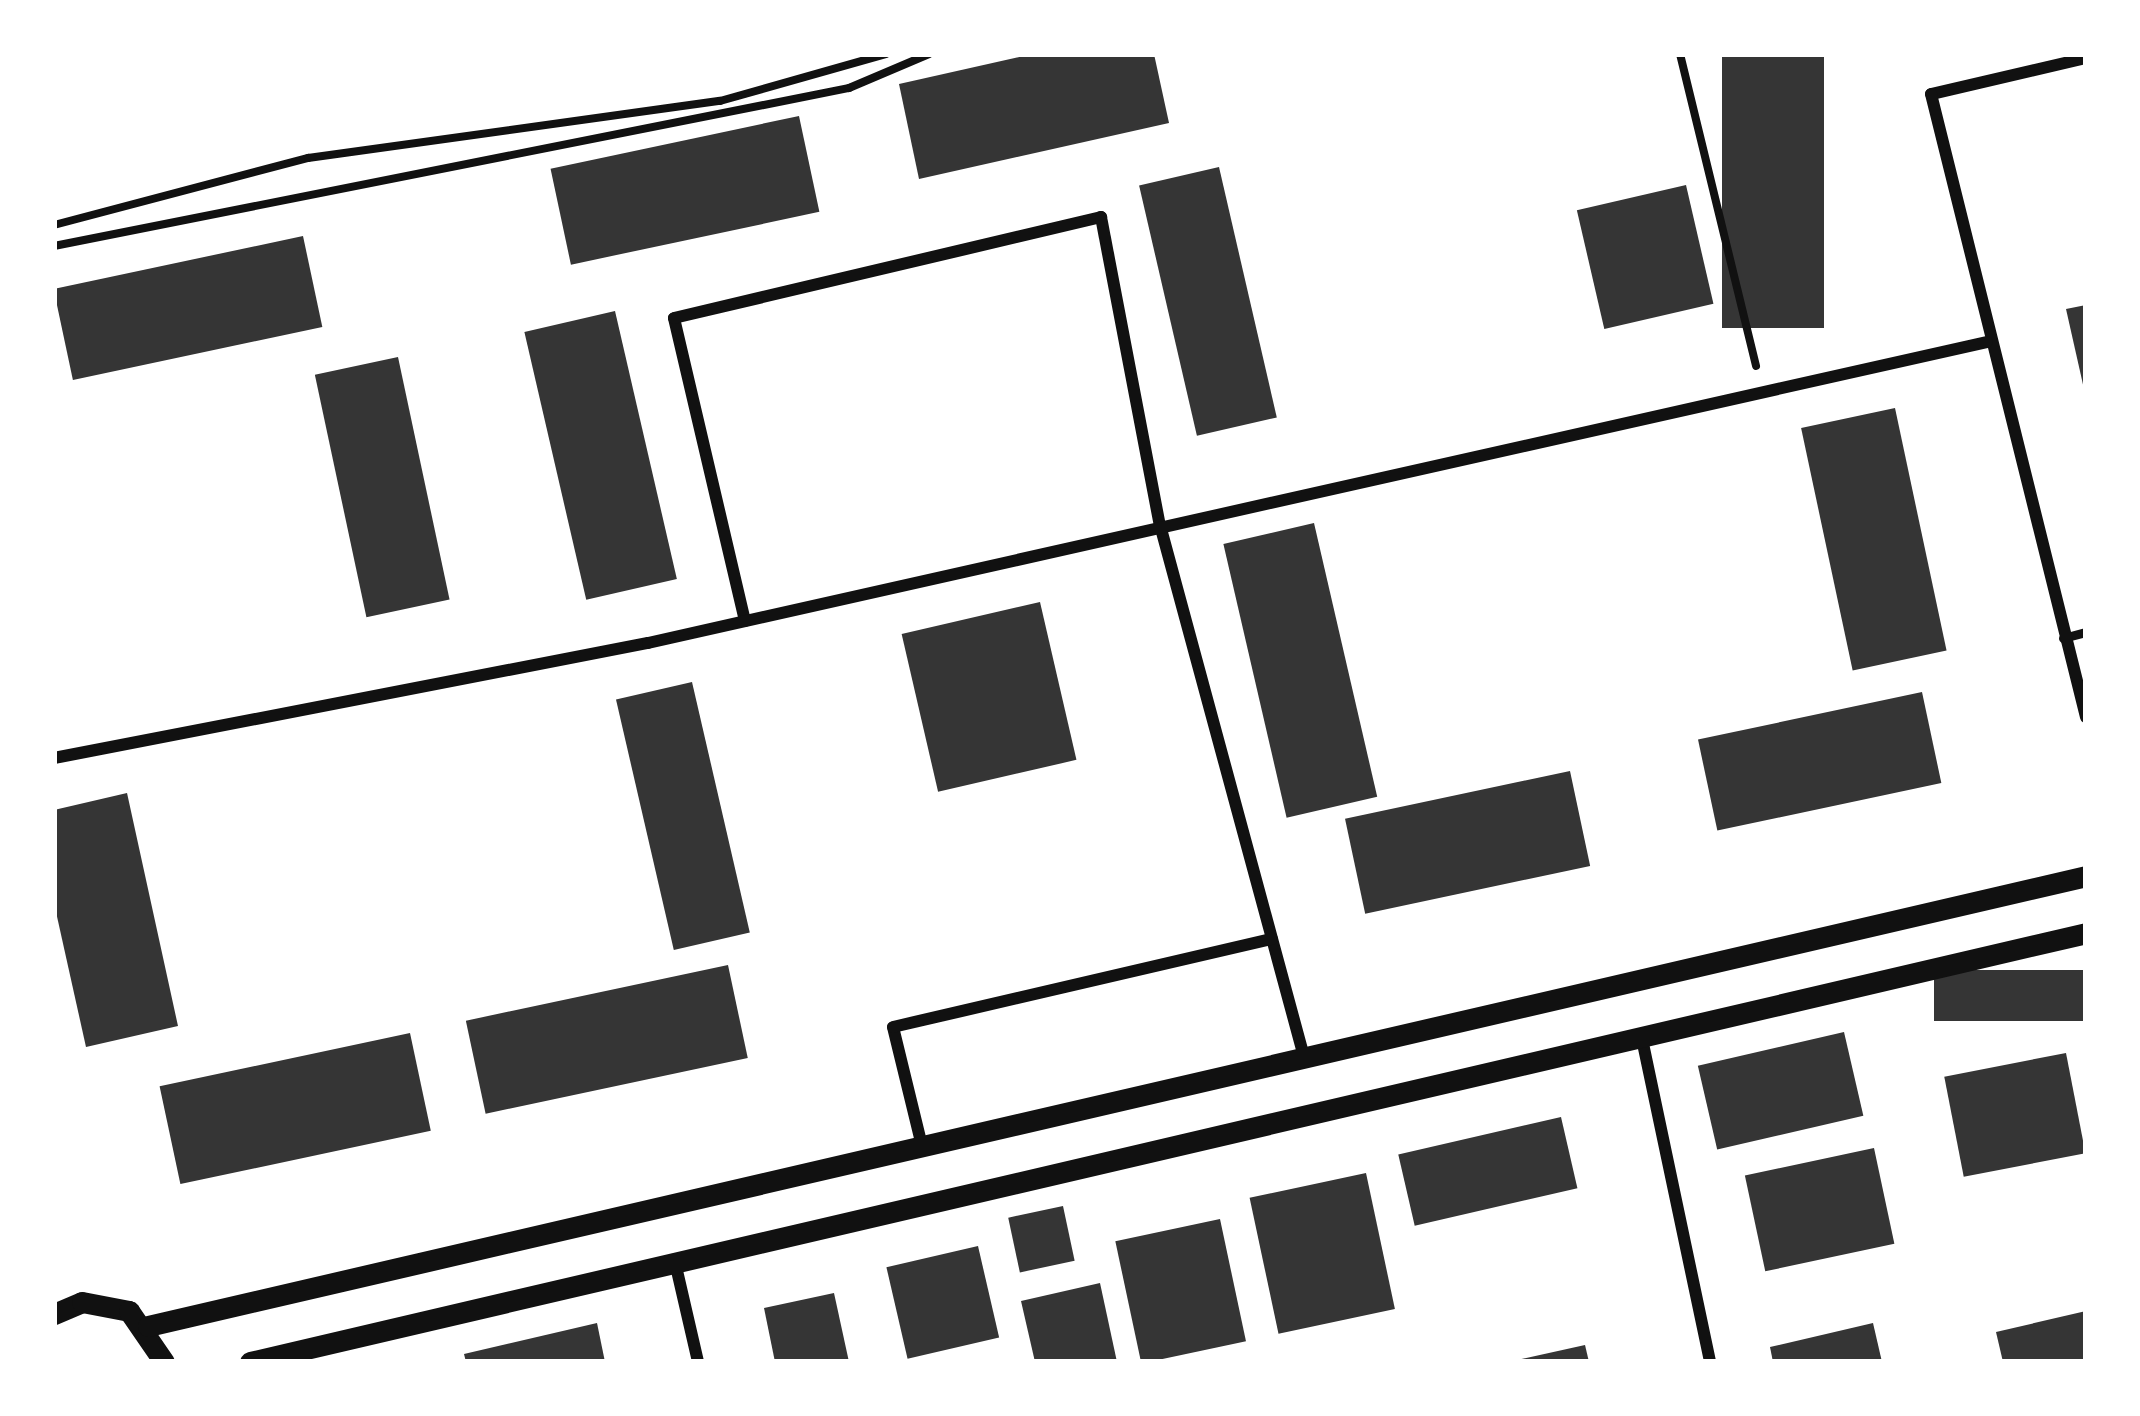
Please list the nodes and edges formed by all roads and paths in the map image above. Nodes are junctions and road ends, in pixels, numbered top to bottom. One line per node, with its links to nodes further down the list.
1 (886, 54): 5 (path)
2 (928, 54): 6 (path)
3 (1680, 54): 8 (path)
4 (2086, 58): 7 (street)
5 (54, 225)
6 (54, 246)
7 (1987, 342): 8 (street); 12 (street)
8 (1762, 391): 9 (street)
9 (1160, 525): 10 (street); 10 (street); 17 (street)
10 (745, 621): 14 (street)
11 (2086, 632): 12 (lane)
12 (2063, 638): 13 (street)
13 (2086, 717)
14 (54, 758)
15 (2086, 876): 19 (street)
16 (2086, 933): 18 (street)
17 (1272, 939): 19 (street); 20 (street)
18 (1640, 1029): 21 (street); 27 (street)
19 (1304, 1057): 20 (street)
20 (922, 1146): 23 (street)
21 (674, 1261): 25 (street); 26 (street)
22 (54, 1314): 23 (street)
23 (148, 1326): 24 (street)
24 (164, 1362)
25 (250, 1362)
26 (698, 1362)
27 (1711, 1362)

